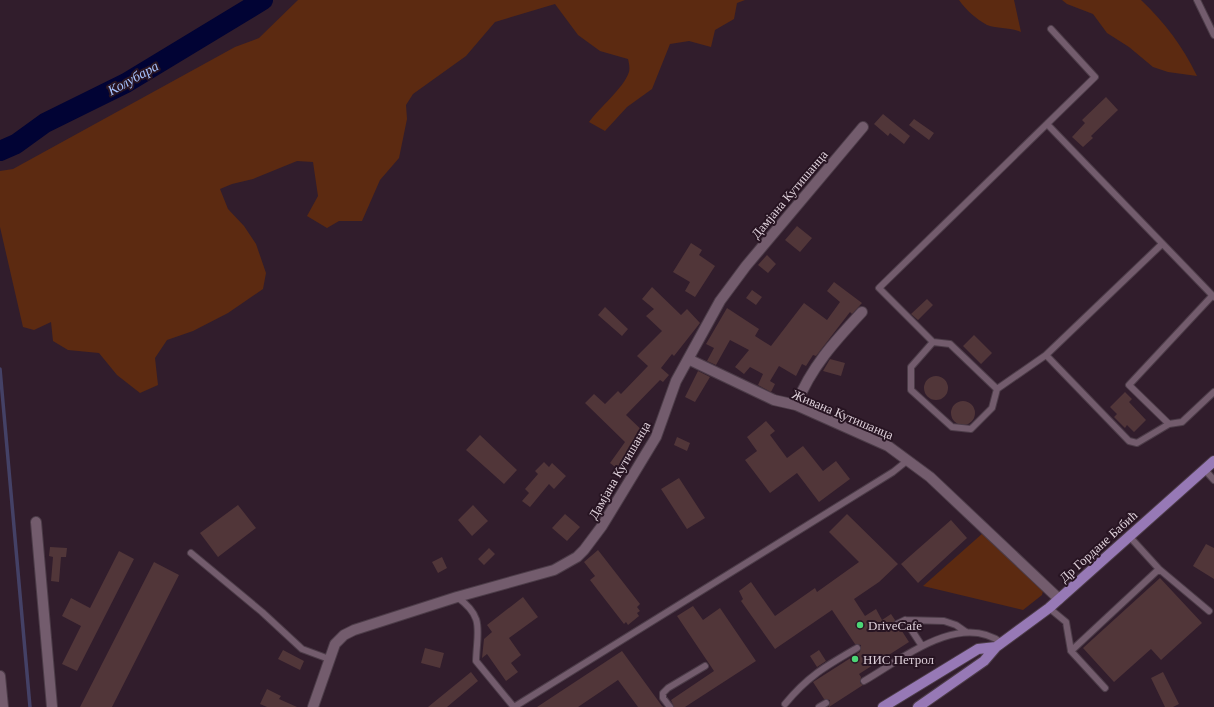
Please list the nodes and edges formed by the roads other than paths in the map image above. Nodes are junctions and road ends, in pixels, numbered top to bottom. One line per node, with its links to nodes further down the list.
1 (1197, 0): 3 (lane)
2 (1051, 29): 4 (lane)
3 (1214, 35)
4 (1047, 124): 6 (lane); 9 (lane)
5 (863, 127): 11 (street, Дамјана Кутишанца)
6 (1162, 244): 7 (lane); 10 (lane)
7 (1213, 296): 15 (lane)
8 (862, 312): 14 (street)
9 (933, 342): 12 (lane); 12 (lane)
10 (1046, 355): 12 (lane); 15 (lane)
11 (688, 359): 14 (street, Живана Кутишанца); 24 (street, Дамјана Кутишанца)
12 (997, 389)
13 (1214, 392): 15 (lane)
14 (796, 405): 16 (street, Живана Кутишанца)
15 (1169, 424)
16 (908, 460): 25 (street, Живана Кутишанца); 45 (lane)
17 (1214, 461): 18 (main road, Др Гордане Бабић)
18 (1205, 470): 19 (lane); 21 (main road, Др Гордане Бабић)
19 (1214, 480)
20 (36, 522): 43 (street)
21 (1129, 536): 23 (lane); 25 (main road, Др Гордане Бабић)
22 (192, 553): 35 (lane)
23 (1159, 569): 27 (lane); 34 (lane)
24 (457, 597): 35 (street, Дамјана Кутишанца); 45 (lane)
25 (1059, 599): 26 (main road, Др Гордане Бабић)
26 (1049, 608): 31 (main road, Др Гордане Бабић); 34 (lane)
27 (1209, 611)
28 (905, 620): 29 (lane); 30 (lane); 32 (lane)
29 (897, 624)
30 (966, 632): 31 (lane); 32 (lane)
31 (999, 645): 48 (main road, Др Гордане Бабић); 49 (main road, Др Гордане Бабић)
32 (922, 646): 38 (lane)
33 (857, 648): 41 (lane)
34 (1071, 651): 39 (lane)
35 (329, 659): 44 (street, Дамјана Кутишанца)
36 (705, 666): 46 (lane)
37 (0, 676): 42 (street)
38 (864, 681)
39 (1105, 688)
40 (826, 703): 47 (lane)
41 (785, 704)
42 (3, 707)
43 (52, 707)
44 (313, 707)
45 (513, 707)
46 (670, 707)
47 (819, 707)
48 (883, 707)
49 (918, 707)

